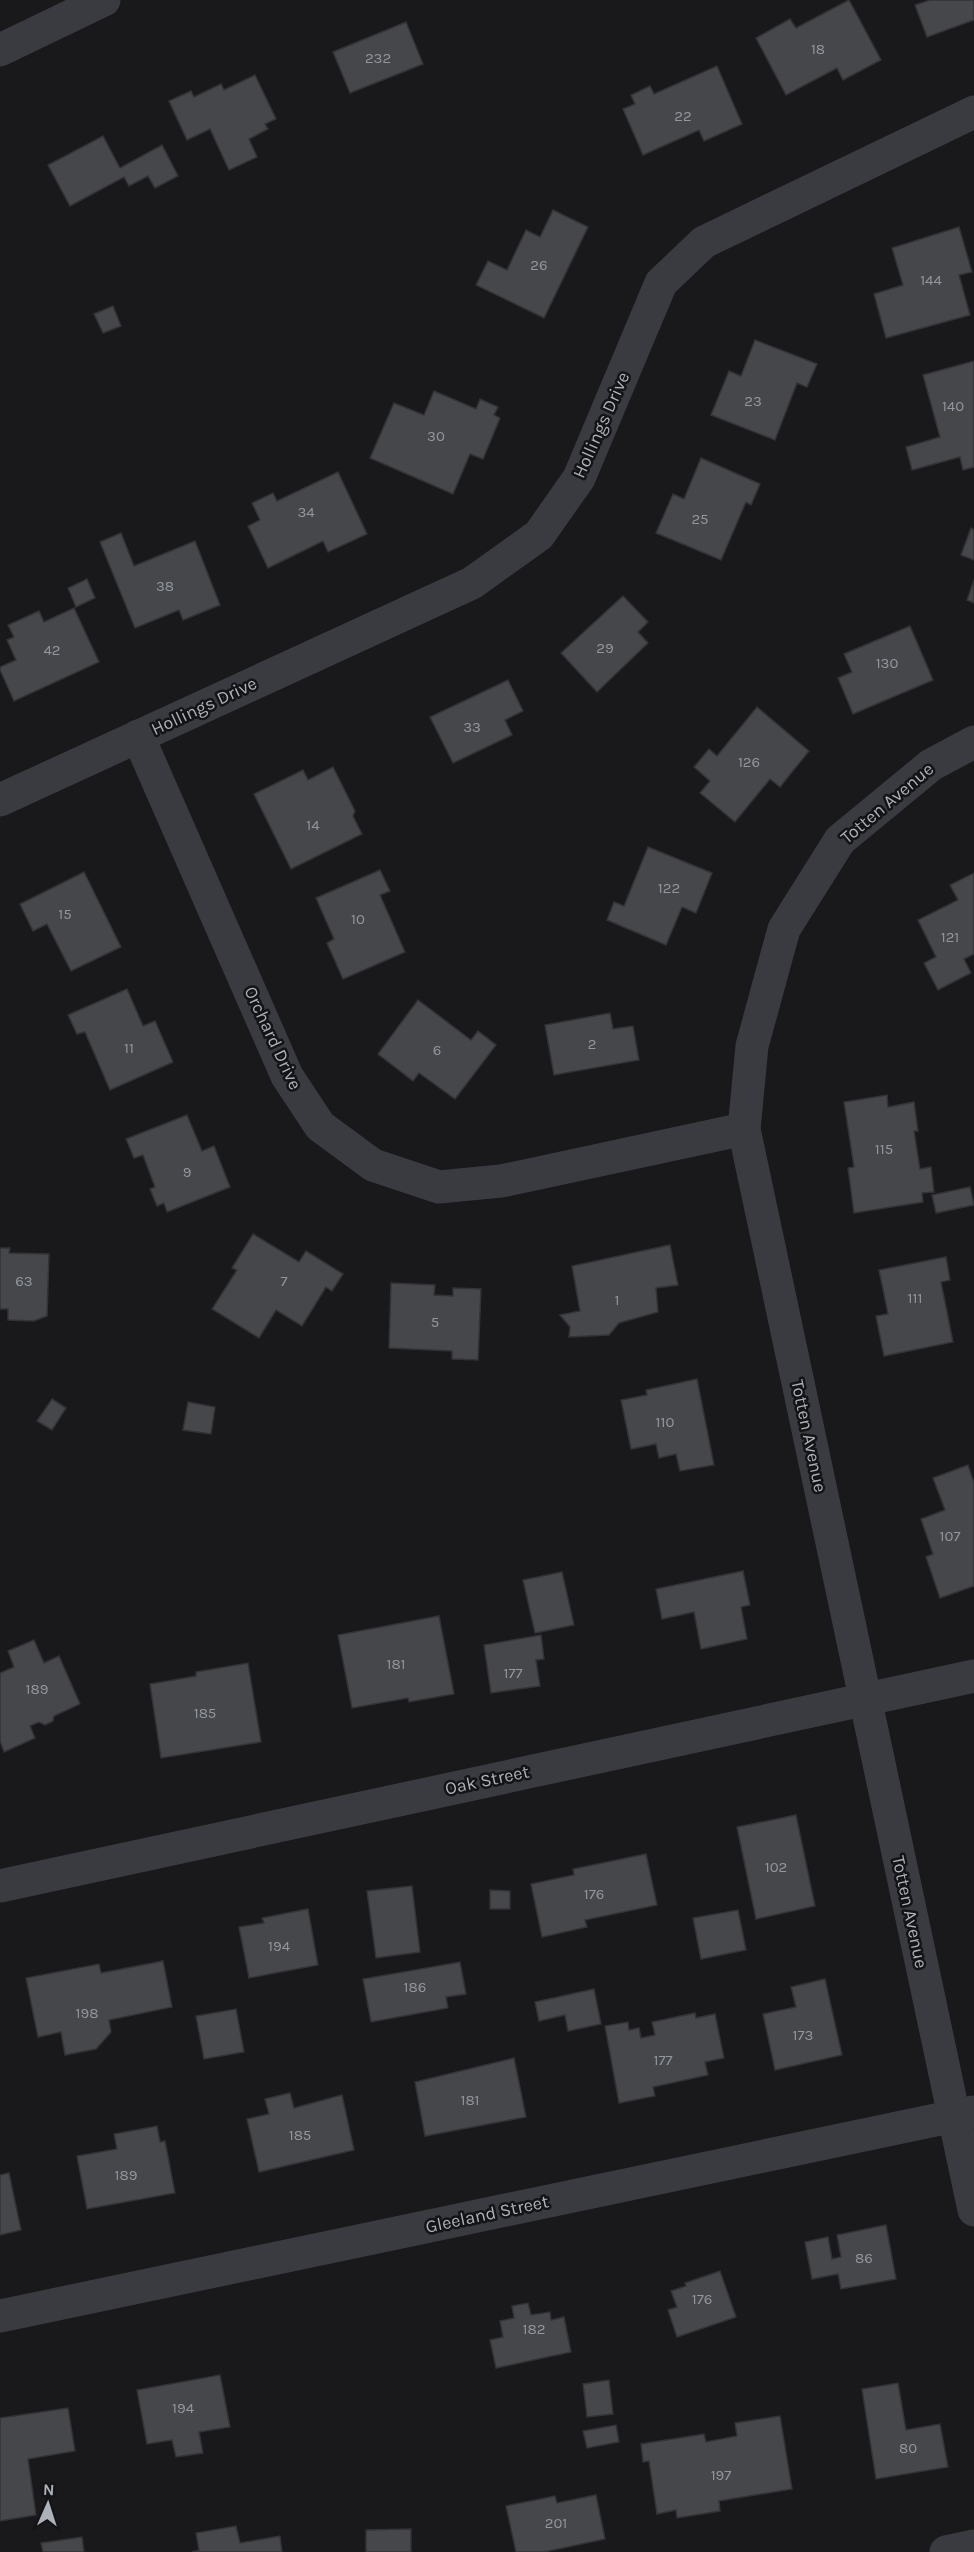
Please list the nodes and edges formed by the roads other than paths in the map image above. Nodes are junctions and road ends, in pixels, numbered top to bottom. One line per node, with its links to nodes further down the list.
1 (104, 0): 2 (street)
2 (0, 50)
3 (974, 112): 4 (street, Hollings Drive)
4 (138, 736): 6 (street, Hollings Drive); 7 (street, Orchard Drive)
5 (974, 742): 7 (street, Totten Avenue)
6 (0, 800)
7 (744, 1129): 9 (street, Totten Avenue)
8 (974, 1676): 9 (street, Oak Street)
9 (865, 1699): 10 (street, Oak Street); 11 (street, Totten Avenue)
10 (0, 1886)
11 (963, 2115): 12 (street, Totten Avenue); 13 (street, Gleeland Street)
12 (974, 2210)
13 (0, 2316)
14 (974, 2546): 15 (street)
15 (946, 2552)

